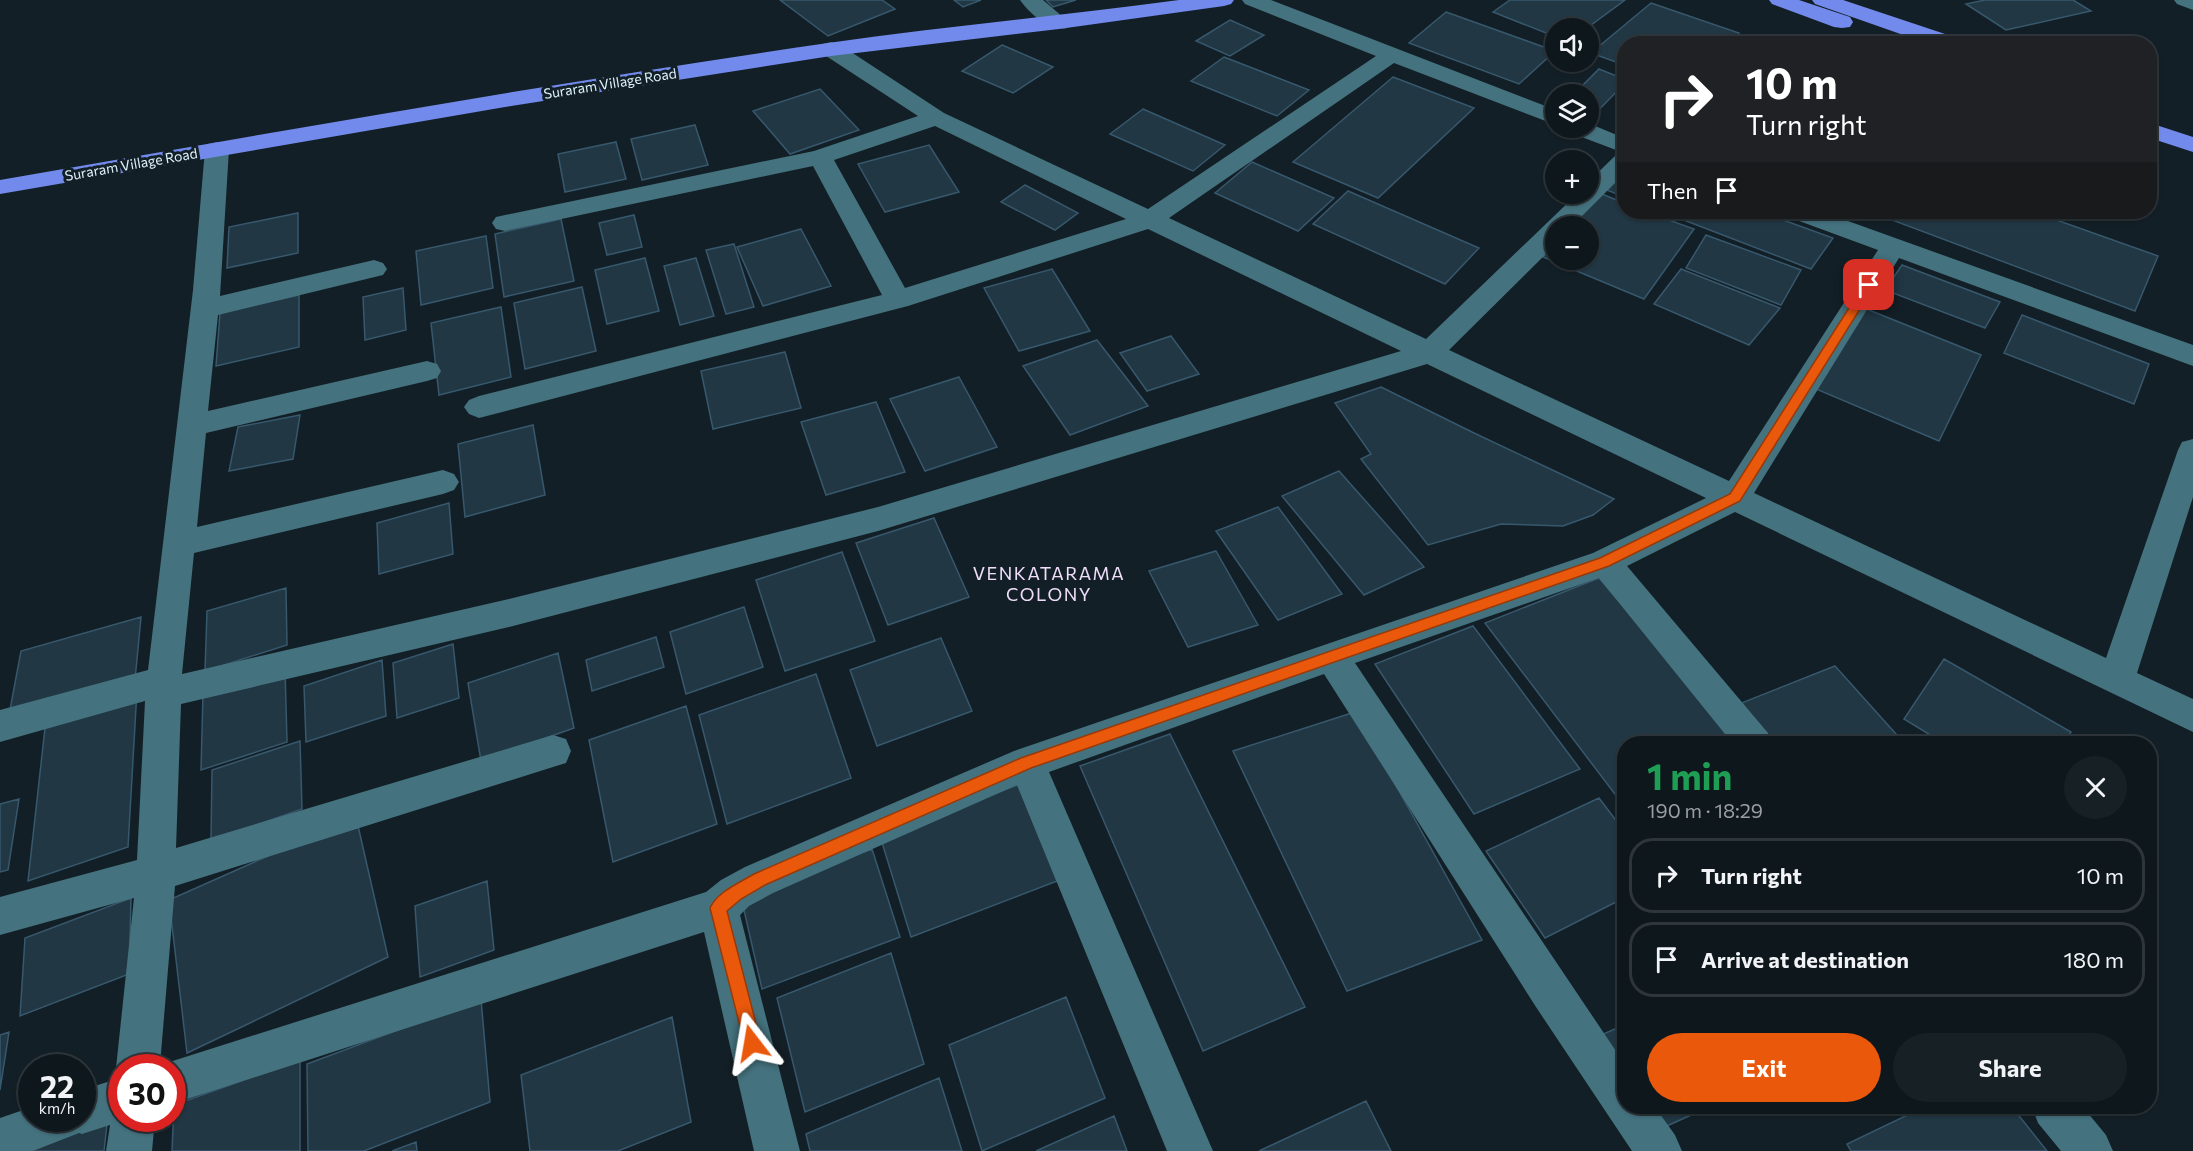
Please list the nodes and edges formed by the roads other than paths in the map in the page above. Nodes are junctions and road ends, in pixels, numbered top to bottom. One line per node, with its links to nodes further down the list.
1 (1030, 0): 8 (street)
2 (1224, 0): 8 (main road, Suraram Village Road)
3 (1252, 0): 12 (street)
4 (1779, 0): 9 (main road)
5 (1822, 0): 10 (main road)
6 (2184, 0): 7 (street)
7 (2193, 4)
8 (1059, 22): 11 (main road, Suraram Village Road)
9 (1881, 36)
10 (1929, 36)
11 (831, 48): 15 (street); 21 (main road, Suraram Village Road)
12 (1393, 54): 14 (street); 27 (street)
13 (2157, 111): 16 (main road)
14 (1545, 114)
15 (936, 118): 22 (street); 27 (street)
16 (2193, 124)
17 (2157, 132): 20 (main road)
18 (1599, 136): 19 (street)
19 (1617, 143)
20 (2193, 145)
21 (217, 149): 24 (main road, Suraram Village Road); 33 (street)
22 (820, 157): 28 (street); 32 (street)
23 (1617, 168): 25 (street)
24 (0, 186)
25 (1569, 216)
26 (1819, 219): 30 (street)
27 (1149, 220): 32 (street); 34 (street)
28 (506, 223)
29 (1545, 240): 34 (street)
30 (1893, 247): 35 (street); 41 (street)
31 (374, 269): 33 (street)
32 (898, 300): 37 (street)
33 (205, 309): 38 (street)
34 (1429, 353): 41 (street); 46 (street)
35 (2193, 356)
36 (427, 371): 38 (street)
37 (479, 407)
38 (191, 426): 42 (street)
39 (2193, 450): 45 (street)
40 (442, 483): 42 (street)
41 (1735, 498): 43 (street); 45 (street)
42 (180, 544): 46 (street)
43 (1605, 562): 44 (street); 49 (street)
44 (1332, 657): 51 (street); 57 (street)
45 (2116, 680): 47 (street)
46 (164, 687): 48 (street); 52 (street)
47 (2193, 716)
48 (0, 726)
49 (1748, 736)
50 (553, 751): 52 (street)
51 (1027, 763): 53 (street); 65 (street)
52 (156, 873): 54 (street); 55 (street)
53 (718, 908): 56 (street); 64 (street)
54 (0, 916)
55 (139, 1054)
56 (186, 1078)
57 (1617, 1090)
58 (1634, 1114): 66 (street)
59 (2060, 1114): 67 (street)
60 (24, 1132): 62 (street)
61 (131, 1132): 63 (street)
62 (0, 1140)
63 (129, 1151)
64 (777, 1151)
65 (1190, 1151)
66 (1659, 1151)
67 (2090, 1151)

